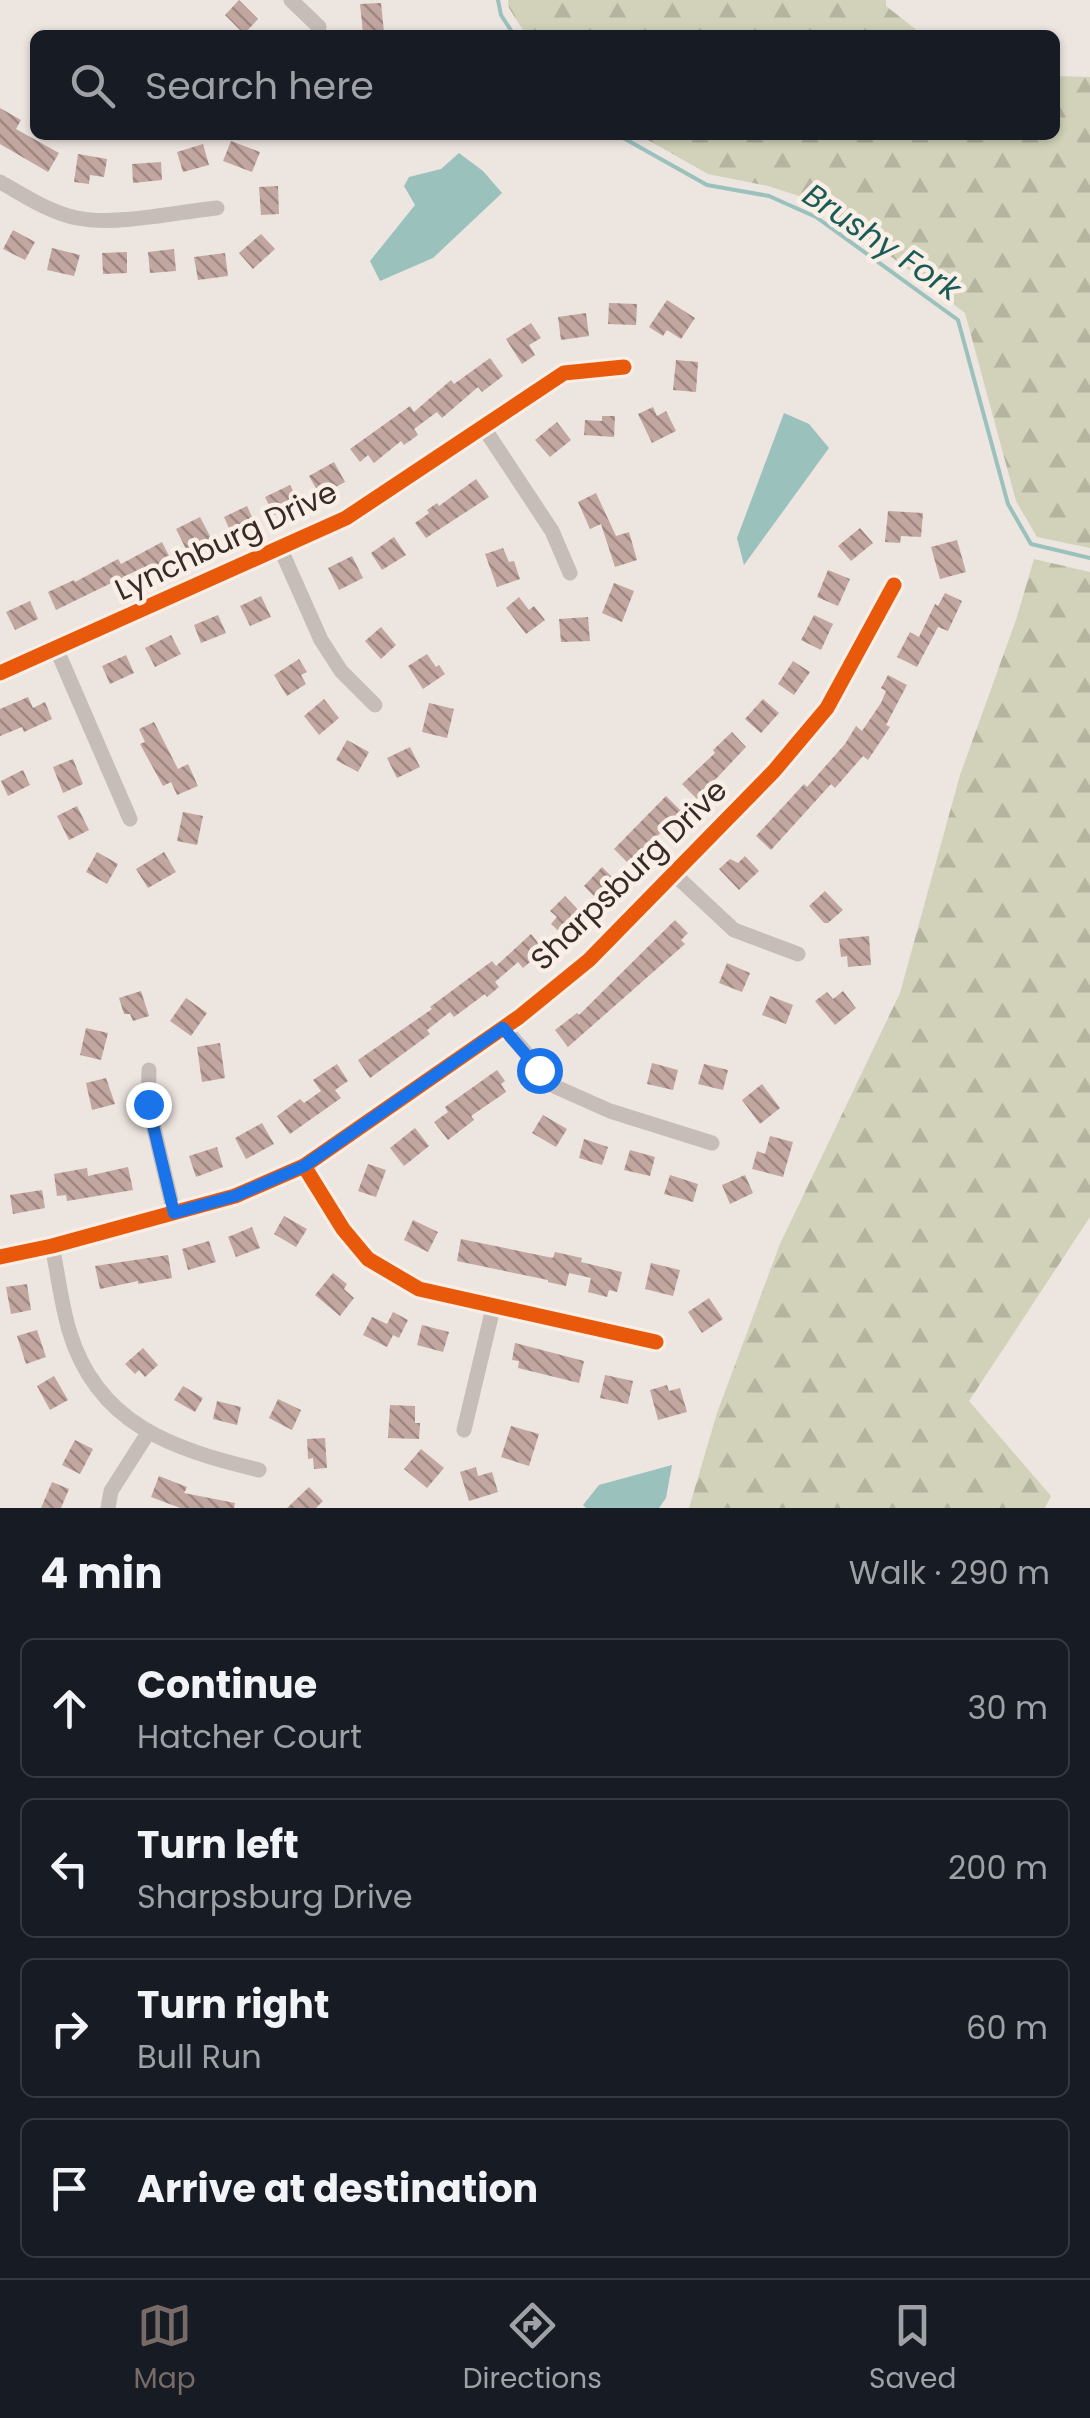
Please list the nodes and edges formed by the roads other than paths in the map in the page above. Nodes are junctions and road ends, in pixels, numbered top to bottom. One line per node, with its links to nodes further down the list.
1 (291, 0): 2 (street)
2 (319, 27)
3 (0, 182): 4 (street)
4 (218, 208)
5 (624, 367): 6 (street, Lynchburg Drive)
6 (482, 426): 7 (street, Lynchburg Drive); 8 (street)
7 (281, 550): 10 (street, Lynchburg Drive); 12 (street)
8 (570, 573)
9 (894, 586): 14 (street, Sharpsburg Drive)
10 (56, 648): 11 (street, Lynchburg Drive); 13 (street)
11 (0, 673)
12 (375, 704)
13 (130, 819)
14 (674, 874): 15 (street); 16 (street, Sharpsburg Drive)
15 (798, 954)
16 (503, 1028): 18 (street); 19 (street, Sharpsburg Drive)
17 (149, 1070): 20 (street)
18 (712, 1143)
19 (304, 1166): 20 (street, Sharpsburg Drive); 23 (street)
20 (174, 1213): 21 (street, Sharpsburg Drive)
21 (52, 1246): 22 (street, Sharpsburg Drive); 26 (street)
22 (0, 1257)
23 (494, 1304): 24 (street); 25 (street)
24 (656, 1342)
25 (464, 1430)
26 (148, 1433): 27 (street); 28 (street)
27 (258, 1470)
28 (108, 1508)

